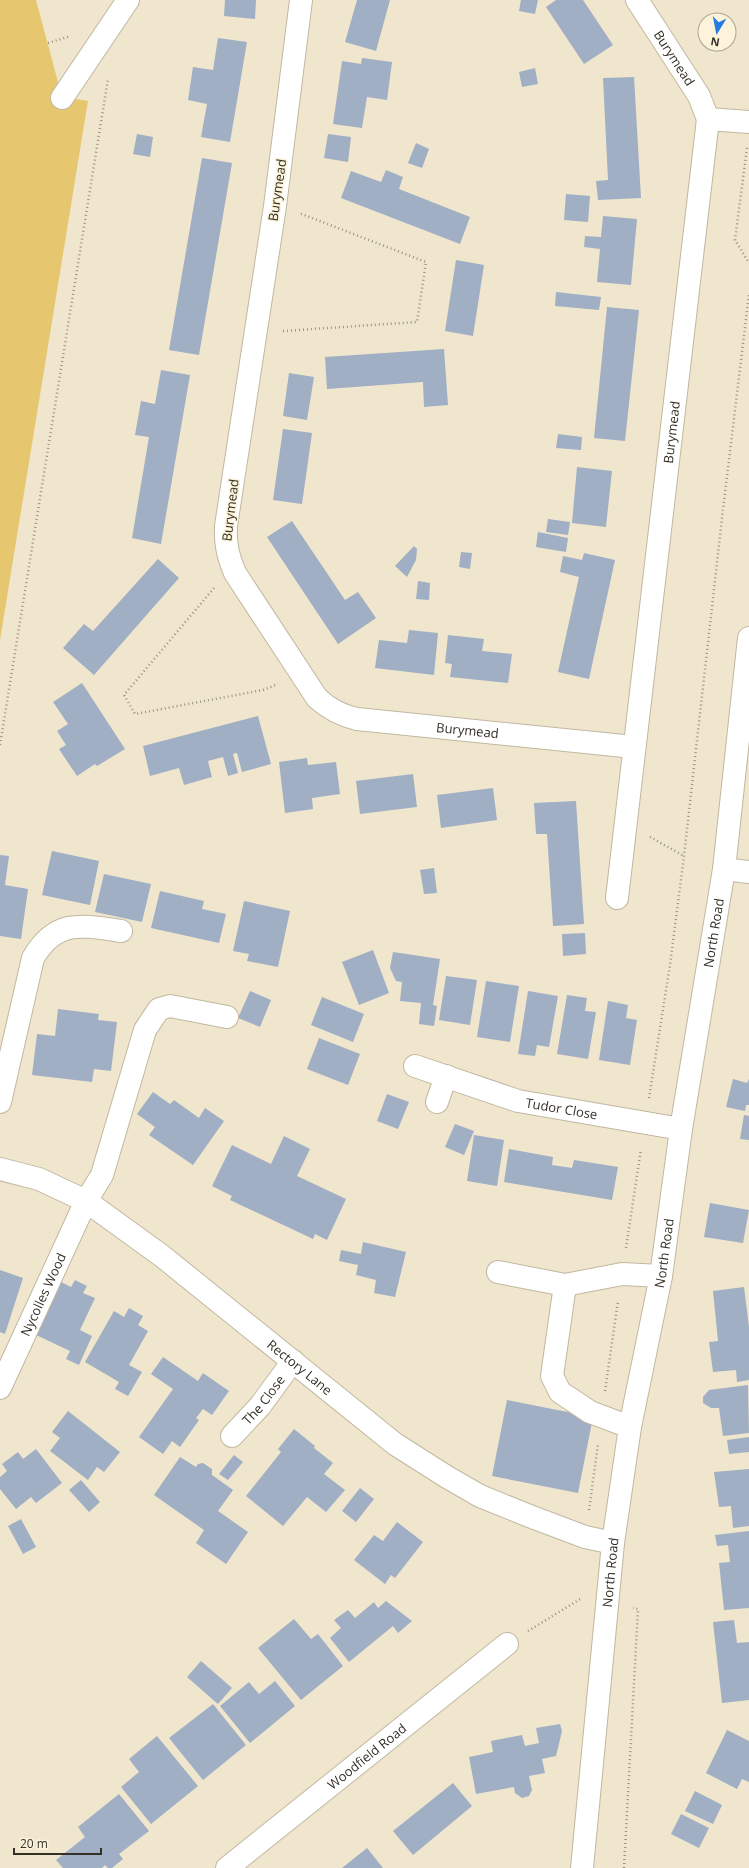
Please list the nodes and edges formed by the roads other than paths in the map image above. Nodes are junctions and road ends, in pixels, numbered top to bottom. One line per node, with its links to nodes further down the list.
1 (128, 0): 4 (street)
2 (302, 0): 8 (street, Burymead)
3 (638, 0): 5 (street, Burymead)
4 (62, 98)
5 (708, 118): 6 (street); 8 (street, Burymead)
6 (749, 122)
7 (749, 638): 9 (street, North Road)
8 (634, 747): 11 (street, Burymead)
9 (724, 869): 10 (street); 18 (street, North Road)
10 (749, 872)
11 (617, 898)
12 (121, 931): 16 (street)
13 (227, 1016): 20 (street, Nycolles Wood)
14 (415, 1066): 15 (street, Tudor Close)
15 (446, 1076): 17 (street); 18 (street, Tudor Close)
16 (0, 1102)
17 (438, 1102)
18 (681, 1129): 22 (street, North Road)
19 (0, 1169): 20 (street, Rectory Lane)
20 (86, 1201): 24 (street, Rectory Lane); 25 (street, Nycolles Wood)
21 (498, 1272): 23 (street)
22 (661, 1276): 23 (street); 26 (street, North Road)
23 (565, 1285): 26 (street)
24 (293, 1361): 27 (street, The Close); 28 (street, Rectory Lane)
25 (0, 1388)
26 (630, 1427): 28 (street, North Road)
27 (232, 1436)
28 (613, 1543): 31 (street, North Road)
29 (508, 1644): 30 (street, Woodfield Road)
30 (227, 1868)
31 (582, 1868)

